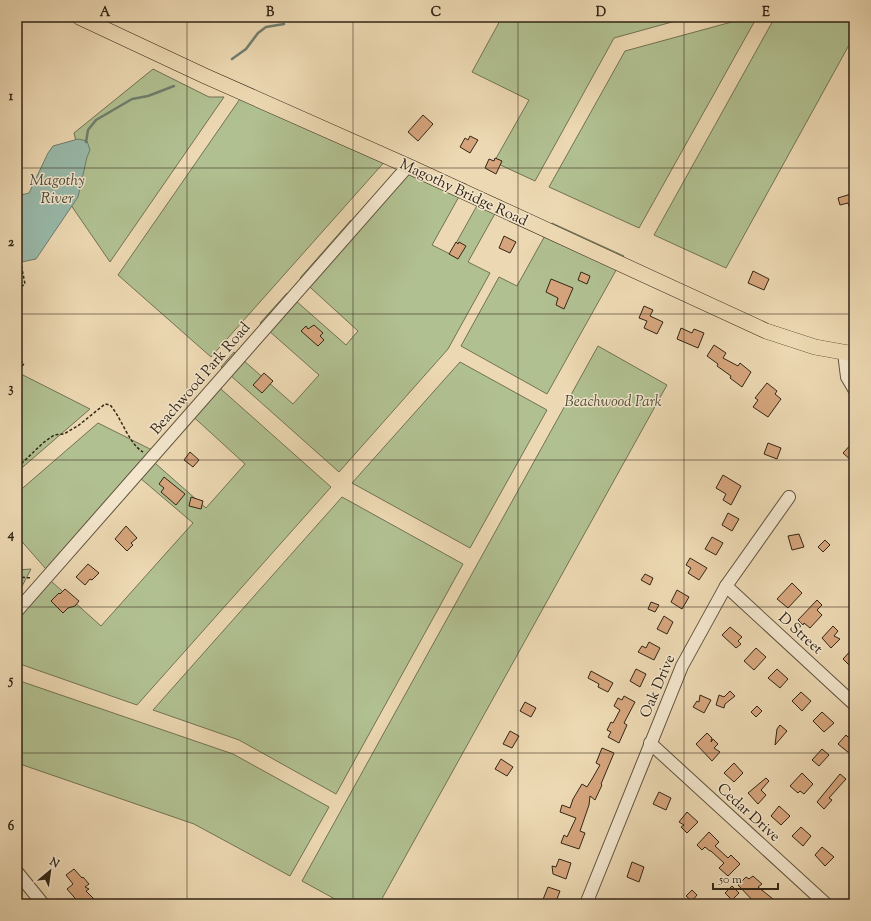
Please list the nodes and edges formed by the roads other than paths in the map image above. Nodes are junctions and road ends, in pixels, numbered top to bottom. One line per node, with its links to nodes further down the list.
1 (79, 17): 2 (main road, Magothy Bridge Road)
2 (408, 166): 3 (main road, Magothy Bridge Road); 7 (street, Beachwood Park Road)
3 (849, 353): 4 (street)
4 (854, 390)
5 (790, 497): 6 (street, Oak Drive)
6 (726, 586): 8 (street, D Street); 9 (street, Oak Drive)
7 (17, 611)
8 (854, 704)
9 (650, 743): 12 (street, Oak Drive); 13 (street, Cedar Drive)
10 (17, 872): 11 (street)
11 (43, 904)
12 (586, 904)
13 (826, 904)

